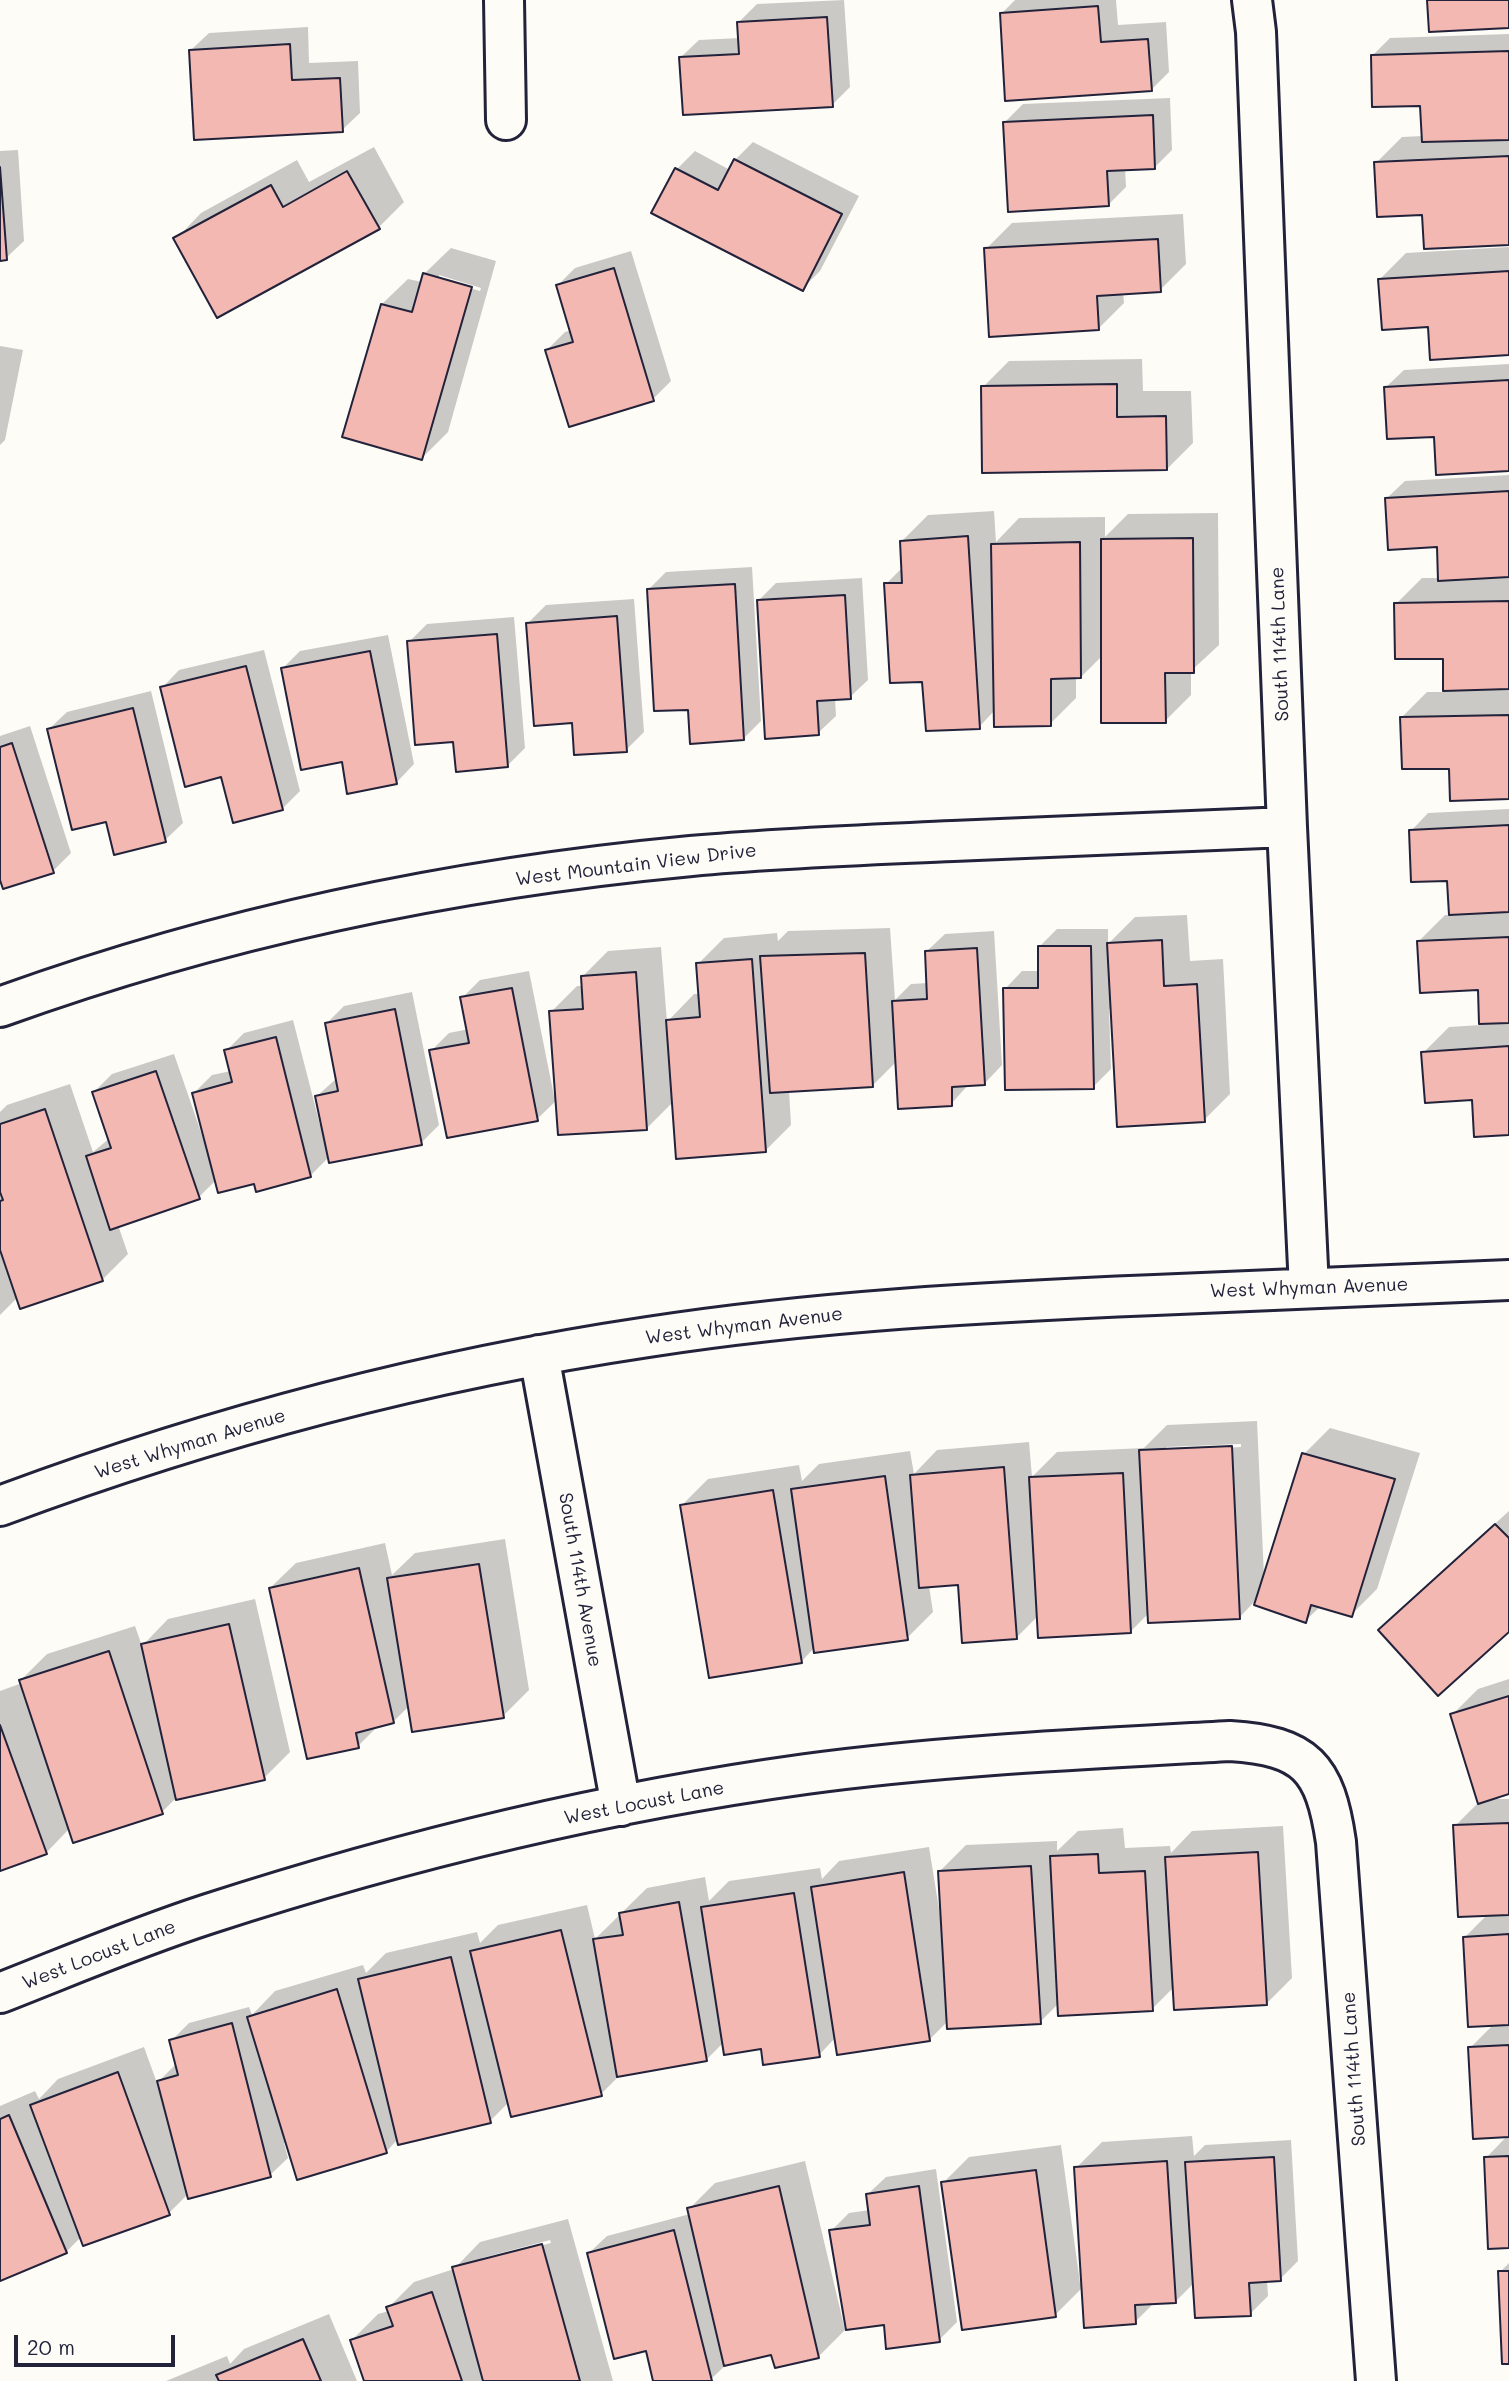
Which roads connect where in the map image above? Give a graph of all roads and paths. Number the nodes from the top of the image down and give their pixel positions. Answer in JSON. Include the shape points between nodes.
{"nodes":[{"id":1,"x":504,"y":0,"type":"edge"},
{"id":2,"x":1252,"y":0,"type":"edge"},
{"id":3,"x":506,"y":120,"type":"dead end"},
{"id":4,"x":1287,"y":827,"type":"junction"},
{"id":5,"x":0,"y":1007,"type":"edge"},
{"id":6,"x":1509,"y":1280,"type":"edge"},
{"id":7,"x":1308,"y":1288,"type":"junction"},
{"id":8,"x":539,"y":1355,"type":"junction"},
{"id":9,"x":0,"y":1506,"type":"edge"},
{"id":10,"x":1309,"y":1764,"type":"joint"},
{"id":11,"x":621,"y":1806,"type":"junction"},
{"id":12,"x":0,"y":1993,"type":"edge"},
{"id":13,"x":1376,"y":2381,"type":"edge"}],
"edges":[{"from":1,"to":3,"type":"street"},
{"from":2,"to":4,"type":"street","name":"South 114th Lane"},
{"from":4,"to":5,"type":"street","name":"West Mountain View Drive","via":[[795,848],[580,870],[429,893],[246,932]]},
{"from":4,"to":7,"type":"street","name":"South 114th Lane"},
{"from":6,"to":7,"type":"street","name":"West Whyman Avenue"},
{"from":7,"to":8,"type":"street","name":"West Whyman Avenue","via":[[879,1310],[649,1336]]},
{"from":8,"to":9,"type":"street","name":"West Whyman Avenue","via":[[243,1425]]},
{"from":8,"to":11,"type":"street","name":"South 114th Avenue"},
{"from":10,"to":11,"type":"street","name":"West Locust Lane","via":[[1286,1750],[1230,1741],[977,1755],[805,1774]]},
{"from":10,"to":13,"type":"street","name":"South 114th Lane","via":[[1324,1787],[1336,1842]]},
{"from":11,"to":12,"type":"street","name":"West Locust Lane","via":[[416,1852],[318,1880],[205,1915]]}]}
